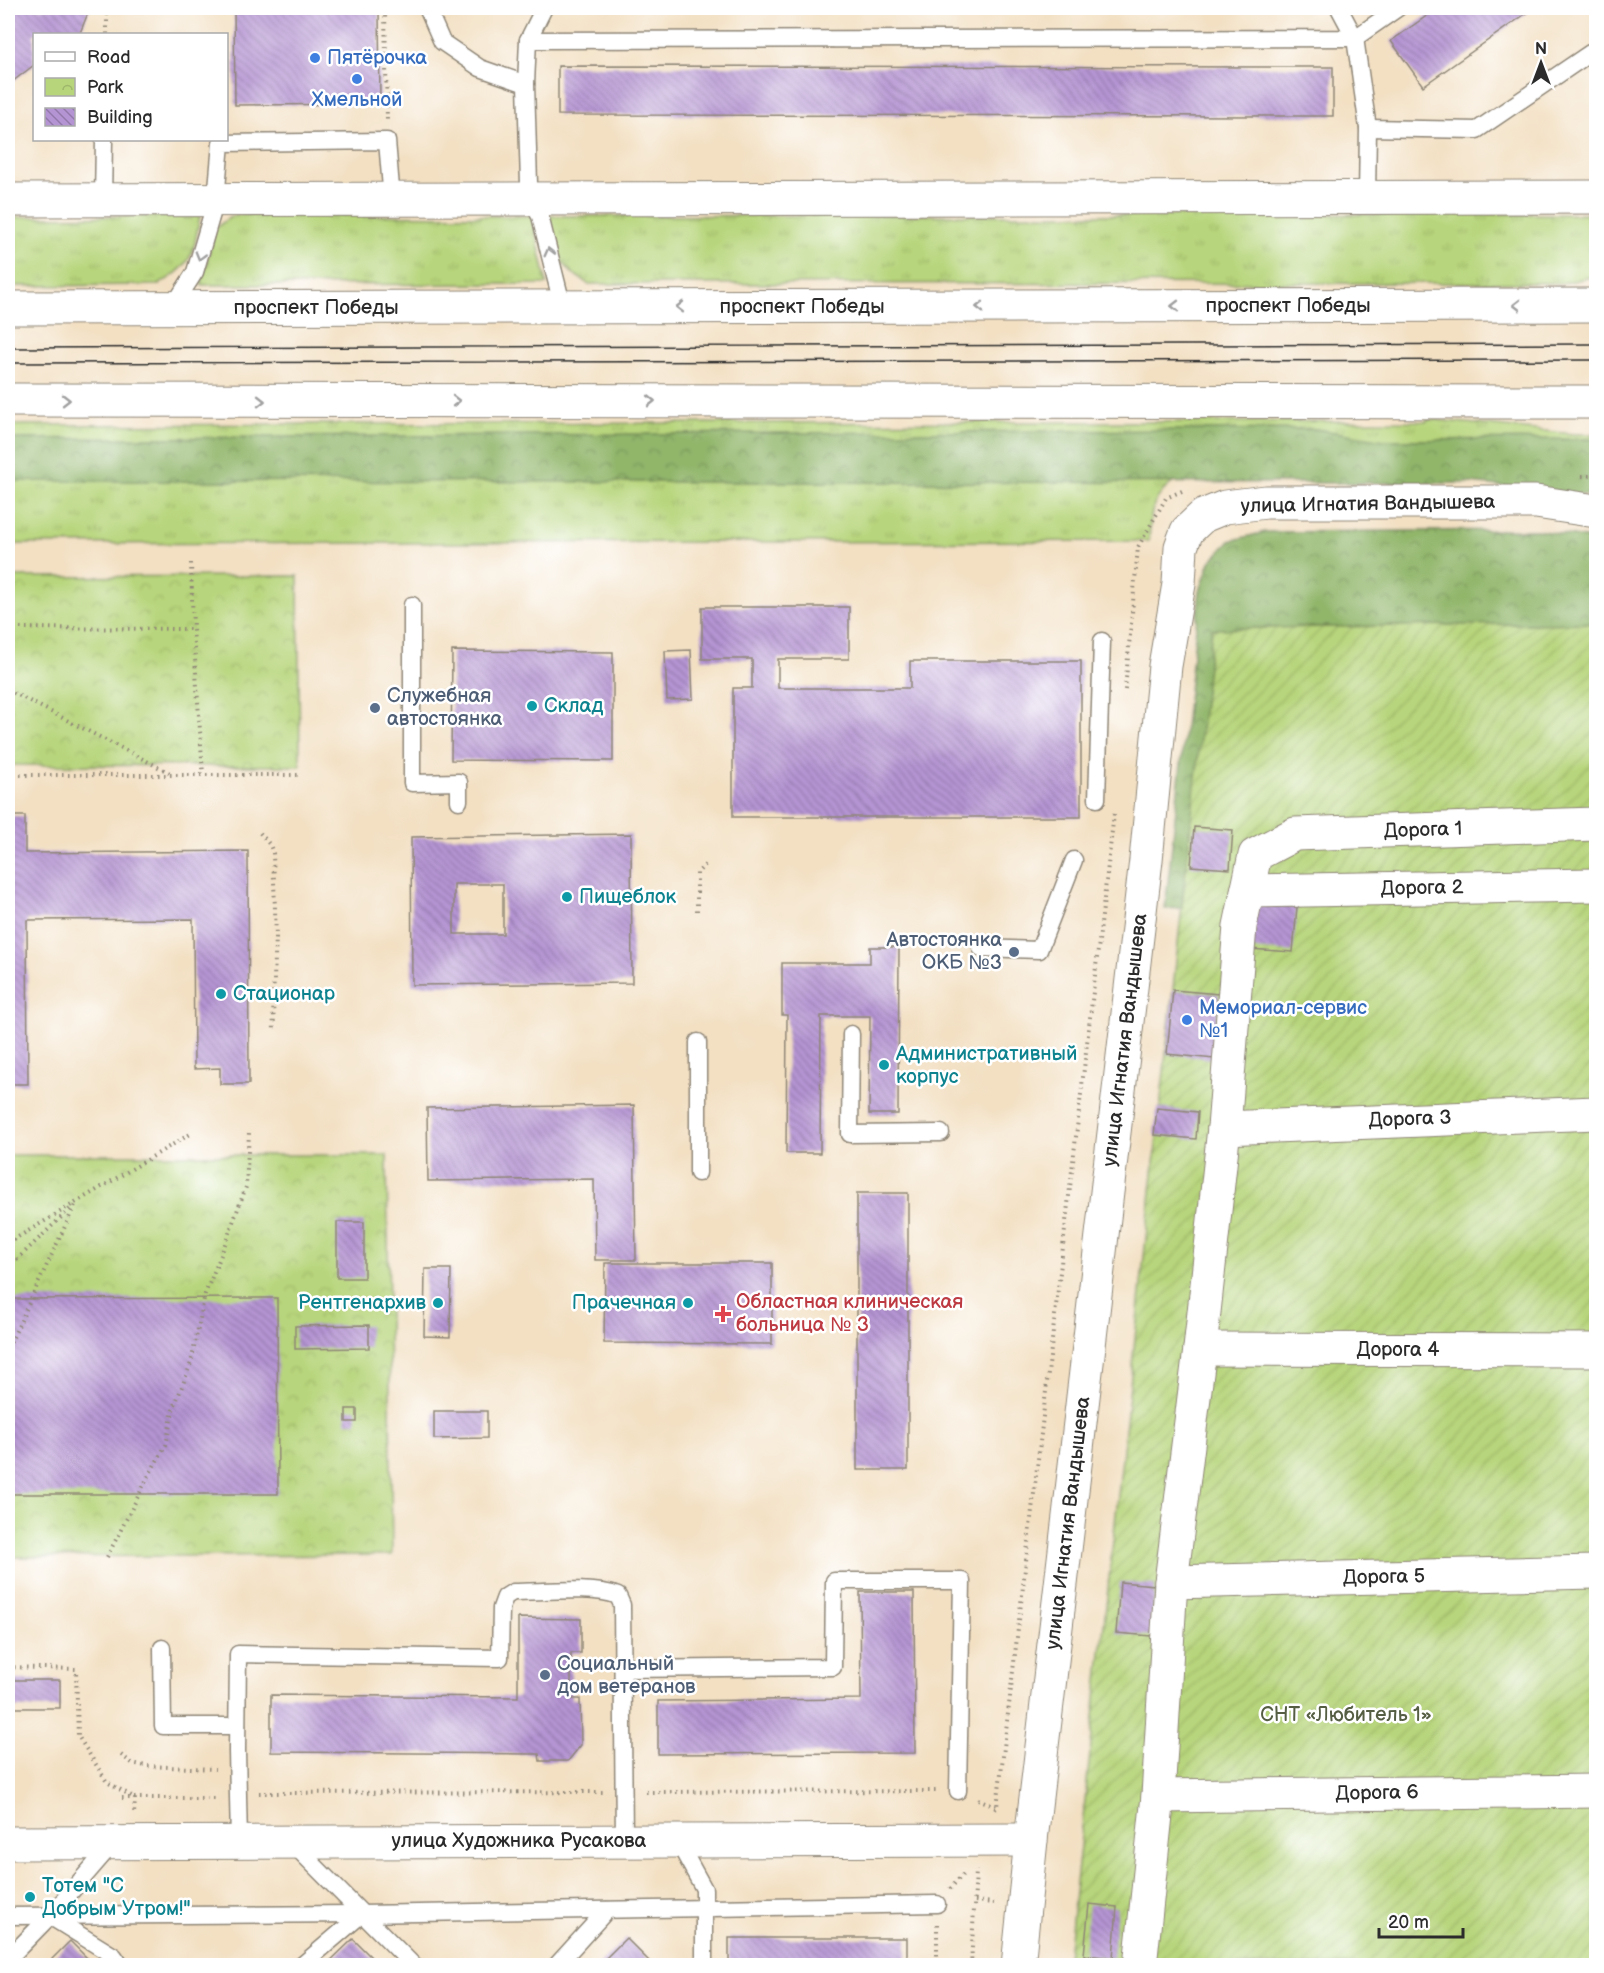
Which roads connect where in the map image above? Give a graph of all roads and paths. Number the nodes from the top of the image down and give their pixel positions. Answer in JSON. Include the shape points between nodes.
{"nodes":[{"id":1,"x":107,"y":8,"type":"edge"},
{"id":2,"x":397,"y":8,"type":"edge"},
{"id":3,"x":427,"y":8,"type":"edge"},
{"id":4,"x":544,"y":8,"type":"edge"},
{"id":5,"x":1339,"y":8,"type":"edge"},
{"id":6,"x":1398,"y":8,"type":"edge"},
{"id":7,"x":379,"y":10,"type":"dead end"},
{"id":8,"x":385,"y":10,"type":"junction"},
{"id":9,"x":107,"y":33,"type":"edge"},
{"id":10,"x":1355,"y":38,"type":"junction"},
{"id":11,"x":528,"y":40,"type":"junction"},
{"id":12,"x":1596,"y":49,"type":"edge"},
{"id":13,"x":526,"y":84,"type":"junction"},
{"id":14,"x":387,"y":114,"type":"dead end"},
{"id":15,"x":1368,"y":128,"type":"junction"},
{"id":16,"x":104,"y":141,"type":"edge"},
{"id":17,"x":1596,"y":197,"type":"edge"},
{"id":18,"x":1367,"y":198,"type":"junction"},
{"id":19,"x":530,"y":199,"type":"junction"},
{"id":20,"x":8,"y":200,"type":"edge"},
{"id":21,"x":103,"y":200,"type":"junction"},
{"id":22,"x":216,"y":200,"type":"junction"},
{"id":23,"x":392,"y":200,"type":"junction"},
{"id":24,"x":1596,"y":290,"type":"edge"},
{"id":25,"x":1557,"y":305,"type":"junction"},
{"id":26,"x":1596,"y":305,"type":"edge"},
{"id":27,"x":8,"y":308,"type":"edge"},
{"id":28,"x":172,"y":308,"type":"junction"},
{"id":29,"x":563,"y":308,"type":"junction"},
{"id":30,"x":8,"y":400,"type":"edge"},
{"id":31,"x":1596,"y":402,"type":"edge"},
{"id":32,"x":1596,"y":511,"type":"edge"},
{"id":33,"x":191,"y":563,"type":"dead end"},
{"id":34,"x":412,"y":605,"type":"dead end"},
{"id":35,"x":8,"y":628,"type":"edge"},
{"id":36,"x":193,"y":629,"type":"junction"},
{"id":37,"x":1102,"y":641,"type":"dead end"},
{"id":38,"x":8,"y":690,"type":"edge"},
{"id":39,"x":171,"y":774,"type":"junction"},
{"id":40,"x":203,"y":774,"type":"junction"},
{"id":41,"x":8,"y":775,"type":"edge"},
{"id":42,"x":302,"y":775,"type":"dead end"},
{"id":43,"x":1097,"y":799,"type":"dead end"},
{"id":44,"x":459,"y":801,"type":"dead end"},
{"id":45,"x":1596,"y":824,"type":"edge"},
{"id":46,"x":260,"y":832,"type":"dead end"},
{"id":47,"x":1074,"y":860,"type":"dead end"},
{"id":48,"x":708,"y":862,"type":"dead end"},
{"id":49,"x":1596,"y":885,"type":"edge"},
{"id":50,"x":1247,"y":891,"type":"junction"},
{"id":51,"x":697,"y":911,"type":"dead end"},
{"id":52,"x":981,"y":948,"type":"dead end"},
{"id":53,"x":274,"y":1032,"type":"dead end"},
{"id":54,"x":851,"y":1034,"type":"dead end"},
{"id":55,"x":698,"y":1042,"type":"dead end"},
{"id":56,"x":1596,"y":1113,"type":"edge"},
{"id":57,"x":1224,"y":1128,"type":"junction"},
{"id":58,"x":192,"y":1133,"type":"dead end"},
{"id":59,"x":249,"y":1133,"type":"dead end"},
{"id":60,"x":941,"y":1133,"type":"dead end"},
{"id":61,"x":698,"y":1173,"type":"dead end"},
{"id":62,"x":77,"y":1202,"type":"junction"},
{"id":63,"x":8,"y":1243,"type":"edge"},
{"id":64,"x":8,"y":1268,"type":"edge"},
{"id":65,"x":8,"y":1348,"type":"edge"},
{"id":66,"x":1200,"y":1350,"type":"junction"},
{"id":67,"x":1596,"y":1350,"type":"edge"},
{"id":68,"x":107,"y":1557,"type":"dead end"},
{"id":69,"x":1596,"y":1572,"type":"edge"},
{"id":70,"x":1171,"y":1582,"type":"junction"},
{"id":71,"x":162,"y":1648,"type":"dead end"},
{"id":72,"x":8,"y":1667,"type":"edge"},
{"id":73,"x":623,"y":1668,"type":"junction"},
{"id":74,"x":237,"y":1726,"type":"junction"},
{"id":75,"x":121,"y":1755,"type":"dead end"},
{"id":76,"x":237,"y":1768,"type":"junction"},
{"id":77,"x":958,"y":1791,"type":"junction"},
{"id":78,"x":1596,"y":1791,"type":"edge"},
{"id":79,"x":624,"y":1792,"type":"junction"},
{"id":80,"x":246,"y":1796,"type":"junction"},
{"id":81,"x":1158,"y":1796,"type":"junction"},
{"id":82,"x":122,"y":1798,"type":"dead end"},
{"id":83,"x":135,"y":1798,"type":"junction"},
{"id":84,"x":997,"y":1806,"type":"dead end"},
{"id":85,"x":677,"y":1840,"type":"junction"},
{"id":86,"x":1031,"y":1840,"type":"junction"},
{"id":87,"x":239,"y":1841,"type":"junction"},
{"id":88,"x":290,"y":1841,"type":"junction"},
{"id":89,"x":624,"y":1841,"type":"junction"},
{"id":90,"x":124,"y":1842,"type":"junction"},
{"id":91,"x":8,"y":1843,"type":"edge"},
{"id":92,"x":970,"y":1866,"type":"dead end"},
{"id":93,"x":937,"y":1904,"type":"junction"},
{"id":94,"x":704,"y":1908,"type":"junction"},
{"id":95,"x":607,"y":1910,"type":"junction"},
{"id":96,"x":362,"y":1914,"type":"junction"},
{"id":97,"x":8,"y":1916,"type":"edge"},
{"id":98,"x":51,"y":1917,"type":"junction"},
{"id":99,"x":8,"y":1959,"type":"edge"},
{"id":100,"x":121,"y":1965,"type":"edge"},
{"id":101,"x":301,"y":1965,"type":"edge"},
{"id":102,"x":414,"y":1965,"type":"edge"},
{"id":103,"x":556,"y":1965,"type":"edge"},
{"id":104,"x":704,"y":1965,"type":"edge"},
{"id":105,"x":937,"y":1965,"type":"edge"},
{"id":106,"x":1018,"y":1965,"type":"edge"},
{"id":107,"x":1140,"y":1965,"type":"edge"}],
"edges":[{"from":1,"to":9,"type":"path"},
{"from":2,"to":8,"type":"path"},
{"from":3,"to":13,"type":"lane","via":[[442,42],[480,68]]},
{"from":4,"to":11,"type":"lane"},
{"from":5,"to":10,"type":"lane"},
{"from":6,"to":10,"type":"lane"},
{"from":7,"to":8,"type":"path"},
{"from":8,"to":14,"type":"path"},
{"from":10,"to":11,"type":"lane"},
{"from":10,"to":15,"type":"lane"},
{"from":11,"to":13,"type":"lane"},
{"from":12,"to":15,"type":"lane","via":[[1477,130]]},
{"from":13,"to":19,"type":"lane"},
{"from":15,"to":18,"type":"lane"},
{"from":16,"to":21,"type":"lane"},
{"from":17,"to":18,"type":"street"},
{"from":18,"to":19,"type":"street"},
{"from":19,"to":23,"type":"street"},
{"from":29,"to":19,"type":"lane","one_way":true,"via":[[540,216]]},
{"from":20,"to":21,"type":"street"},
{"from":21,"to":22,"type":"street"},
{"from":22,"to":23,"type":"street"},
{"from":22,"to":23,"type":"lane","via":[[221,142],[387,141]]},
{"from":22,"to":28,"type":"lane","one_way":true,"via":[[195,272]]},
{"from":24,"to":25,"type":"lane"},
{"from":25,"to":26,"type":"street","name":"проспект Победы"},
{"from":25,"to":29,"type":"street","name":"проспект Победы","one_way":true},
{"from":27,"to":28,"type":"street","name":"проспект Победы"},
{"from":28,"to":29,"type":"street","name":"проспект Победы"},
{"from":30,"to":31,"type":"street","one_way":true},
{"from":32,"to":86,"type":"street","name":"улица Игнатия Вандышева","via":[[1536,502],[1266,502],[1225,507],[1203,516],[1187,531],[1181,547],[1165,666],[1146,860]]},
{"from":33,"to":36,"type":"path"},
{"from":34,"to":44,"type":"lane","via":[[412,783],[459,782]]},
{"from":35,"to":36,"type":"path"},
{"from":36,"to":40,"type":"path"},
{"from":37,"to":43,"type":"lane"},
{"from":38,"to":39,"type":"path"},
{"from":39,"to":40,"type":"path"},
{"from":39,"to":41,"type":"path"},
{"from":40,"to":42,"type":"path"},
{"from":45,"to":50,"type":"street","name":"Дорога 1","via":[[1295,834],[1255,855]]},
{"from":46,"to":53,"type":"path","via":[[273,853]]},
{"from":47,"to":52,"type":"lane","via":[[1038,950]]},
{"from":48,"to":51,"type":"path","via":[[697,873]]},
{"from":49,"to":50,"type":"street","name":"Дорога 2"},
{"from":50,"to":57,"type":"street","via":[[1240,926]]},
{"from":54,"to":60,"type":"lane","via":[[850,1134]]},
{"from":55,"to":61,"type":"lane"},
{"from":56,"to":57,"type":"street","name":"Дорога 3"},
{"from":57,"to":66,"type":"street"},
{"from":58,"to":62,"type":"path"},
{"from":59,"to":68,"type":"path","via":[[246,1187],[205,1294],[191,1363],[173,1410],[166,1445]]},
{"from":62,"to":63,"type":"path"},
{"from":62,"to":64,"type":"path"},
{"from":62,"to":65,"type":"path"},
{"from":66,"to":67,"type":"street","name":"Дорога 4"},
{"from":66,"to":70,"type":"street"},
{"from":69,"to":70,"type":"street","name":"Дорога 5"},
{"from":70,"to":81,"type":"street"},
{"from":71,"to":74,"type":"lane","via":[[162,1726]]},
{"from":72,"to":83,"type":"path","via":[[76,1668],[78,1736],[106,1782]]},
{"from":73,"to":74,"type":"lane","via":[[622,1605],[618,1596],[606,1591],[513,1592],[505,1597],[501,1608],[500,1658],[238,1654]]},
{"from":73,"to":77,"type":"lane","via":[[834,1667],[834,1581],[962,1581]]},
{"from":73,"to":79,"type":"lane"},
{"from":74,"to":76,"type":"lane"},
{"from":75,"to":76,"type":"path","via":[[146,1766]]},
{"from":76,"to":80,"type":"lane"},
{"from":77,"to":79,"type":"path"},
{"from":77,"to":84,"type":"path"},
{"from":78,"to":81,"type":"street","name":"Дорога 6"},
{"from":79,"to":80,"type":"path"},
{"from":79,"to":89,"type":"lane"},
{"from":80,"to":83,"type":"path"},
{"from":80,"to":87,"type":"lane"},
{"from":81,"to":107,"type":"street"},
{"from":82,"to":83,"type":"path"},
{"from":83,"to":90,"type":"path"},
{"from":85,"to":86,"type":"street","name":"улица Художника Русакова"},
{"from":85,"to":89,"type":"street","name":"улица Художника Русакова"},
{"from":85,"to":94,"type":"lane","via":[[704,1889]]},
{"from":86,"to":106,"type":"street","name":"улица Игнатия Вандышева"},
{"from":87,"to":88,"type":"street","name":"улица Художника Русакова"},
{"from":87,"to":90,"type":"street","name":"улица Художника Русакова"},
{"from":88,"to":89,"type":"street","name":"улица Художника Русакова"},
{"from":88,"to":96,"type":"lane"},
{"from":90,"to":91,"type":"street","name":"улица Художника Русакова"},
{"from":90,"to":98,"type":"lane"},
{"from":92,"to":93,"type":"path"},
{"from":93,"to":94,"type":"lane"},
{"from":93,"to":105,"type":"path"},
{"from":94,"to":95,"type":"lane"},
{"from":94,"to":104,"type":"lane"},
{"from":95,"to":96,"type":"lane"},
{"from":95,"to":103,"type":"lane"},
{"from":96,"to":98,"type":"lane"},
{"from":96,"to":101,"type":"lane"},
{"from":96,"to":102,"type":"lane"},
{"from":97,"to":98,"type":"lane"},
{"from":98,"to":99,"type":"lane"},
{"from":98,"to":100,"type":"lane","via":[[114,1956]]}]}
